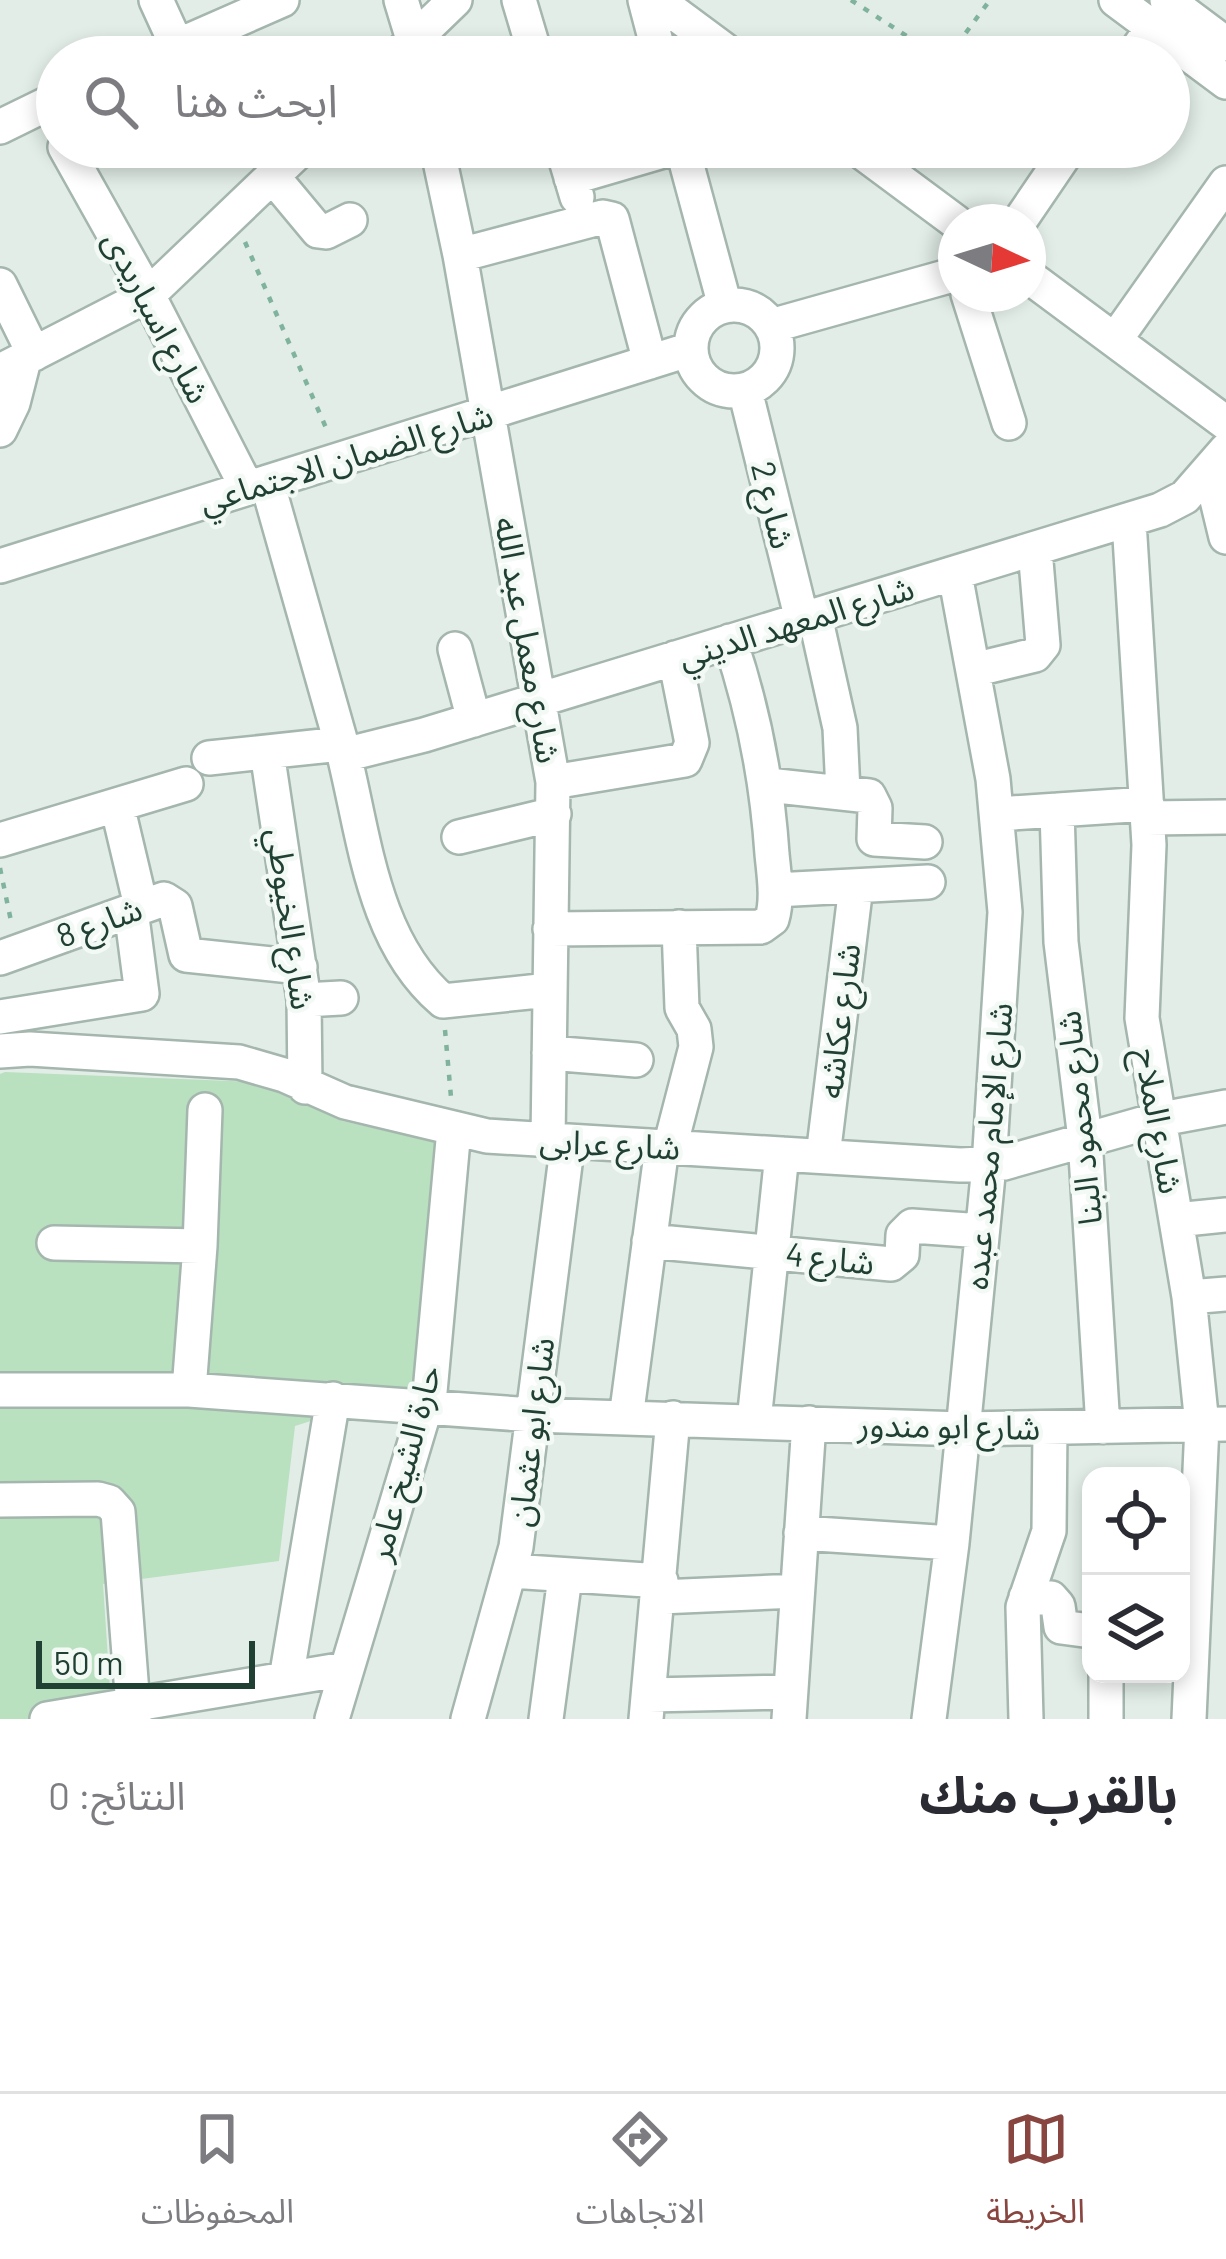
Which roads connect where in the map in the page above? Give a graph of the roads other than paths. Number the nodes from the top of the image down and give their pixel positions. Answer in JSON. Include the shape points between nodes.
{"nodes":[{"id":1,"x":156,"y":0,"type":"edge"},
{"id":2,"x":282,"y":0,"type":"edge"},
{"id":3,"x":401,"y":0,"type":"edge"},
{"id":4,"x":455,"y":0,"type":"edge"},
{"id":5,"x":519,"y":0,"type":"edge"},
{"id":6,"x":646,"y":0,"type":"edge"},
{"id":7,"x":657,"y":0,"type":"edge"},
{"id":8,"x":1115,"y":0,"type":"edge"},
{"id":9,"x":1169,"y":9,"type":"edge"},
{"id":10,"x":162,"y":36,"type":"edge"},
{"id":11,"x":199,"y":36,"type":"edge"},
{"id":12,"x":407,"y":36,"type":"edge"},
{"id":13,"x":423,"y":36,"type":"edge"},
{"id":14,"x":530,"y":36,"type":"edge"},
{"id":15,"x":655,"y":36,"type":"edge"},
{"id":16,"x":706,"y":36,"type":"edge"},
{"id":17,"x":1148,"y":36,"type":"edge"},
{"id":18,"x":1226,"y":44,"type":"edge"},
{"id":19,"x":1226,"y":82,"type":"edge"},
{"id":20,"x":36,"y":117,"type":"edge"},
{"id":21,"x":0,"y":128,"type":"edge"},
{"id":22,"x":77,"y":168,"type":"edge"},
{"id":23,"x":282,"y":168,"type":"edge"},
{"id":24,"x":441,"y":168,"type":"edge"},
{"id":25,"x":568,"y":168,"type":"edge"},
{"id":26,"x":685,"y":168,"type":"edge"},
{"id":27,"x":883,"y":168,"type":"edge"},
{"id":28,"x":1056,"y":168,"type":"edge"},
{"id":29,"x":273,"y":177,"type":"junction"},
{"id":30,"x":1226,"y":183,"type":"edge"},
{"id":31,"x":1031,"y":204,"type":"edge"},
{"id":32,"x":938,"y":209,"type":"edge"},
{"id":33,"x":350,"y":220,"type":"dead end"},
{"id":34,"x":584,"y":222,"type":"junction"},
{"id":35,"x":460,"y":255,"type":"junction"},
{"id":36,"x":938,"y":279,"type":"edge"},
{"id":37,"x":0,"y":285,"type":"edge"},
{"id":38,"x":1046,"y":289,"type":"edge"},
{"id":39,"x":148,"y":295,"type":"junction"},
{"id":40,"x":725,"y":306,"type":"junction"},
{"id":41,"x":974,"y":312,"type":"edge"},
{"id":42,"x":771,"y":326,"type":"junction"},
{"id":43,"x":1115,"y":340,"type":"junction"},
{"id":44,"x":691,"y":349,"type":"junction"},
{"id":45,"x":20,"y":362,"type":"edge"},
{"id":46,"x":650,"y":362,"type":"junction"},
{"id":47,"x":745,"y":390,"type":"junction"},
{"id":48,"x":488,"y":414,"type":"junction"},
{"id":49,"x":1009,"y":423,"type":"dead end"},
{"id":50,"x":1226,"y":423,"type":"edge"},
{"id":51,"x":0,"y":430,"type":"edge"},
{"id":52,"x":1218,"y":461,"type":"edge"},
{"id":53,"x":257,"y":485,"type":"junction"},
{"id":54,"x":1129,"y":521,"type":"junction"},
{"id":55,"x":1226,"y":536,"type":"edge"},
{"id":56,"x":1035,"y":549,"type":"junction"},
{"id":57,"x":0,"y":566,"type":"edge"},
{"id":58,"x":955,"y":574,"type":"junction"},
{"id":59,"x":808,"y":618,"type":"junction"},
{"id":60,"x":730,"y":641,"type":"junction"},
{"id":61,"x":455,"y":649,"type":"dead end"},
{"id":62,"x":675,"y":658,"type":"junction"},
{"id":63,"x":973,"y":670,"type":"junction"},
{"id":64,"x":537,"y":700,"type":"junction"},
{"id":65,"x":474,"y":719,"type":"junction"},
{"id":66,"x":342,"y":750,"type":"junction"},
{"id":67,"x":267,"y":752,"type":"junction"},
{"id":68,"x":209,"y":758,"type":"dead end"},
{"id":69,"x":186,"y":784,"type":"dead end"},
{"id":70,"x":768,"y":785,"type":"junction"},
{"id":71,"x":843,"y":792,"type":"junction"},
{"id":72,"x":553,"y":798,"type":"junction"},
{"id":73,"x":117,"y":805,"type":"junction"},
{"id":74,"x":1057,"y":810,"type":"junction"},
{"id":75,"x":1147,"y":811,"type":"junction"},
{"id":76,"x":998,"y":814,"type":"junction"},
{"id":77,"x":1226,"y":818,"type":"edge"},
{"id":78,"x":459,"y":837,"type":"dead end"},
{"id":79,"x":0,"y":841,"type":"edge"},
{"id":80,"x":925,"y":842,"type":"dead end"},
{"id":81,"x":928,"y":882,"type":"dead end"},
{"id":82,"x":856,"y":886,"type":"junction"},
{"id":83,"x":775,"y":890,"type":"junction"},
{"id":84,"x":136,"y":909,"type":"junction"},
{"id":85,"x":679,"y":927,"type":"junction"},
{"id":86,"x":550,"y":929,"type":"junction"},
{"id":87,"x":9,"y":955,"type":"edge"},
{"id":88,"x":302,"y":983,"type":"junction"},
{"id":89,"x":549,"y":990,"type":"junction"},
{"id":90,"x":341,"y":998,"type":"dead end"},
{"id":91,"x":0,"y":1017,"type":"edge"},
{"id":92,"x":0,"y":1051,"type":"edge"},
{"id":93,"x":549,"y":1053,"type":"junction"},
{"id":94,"x":637,"y":1060,"type":"dead end"},
{"id":95,"x":305,"y":1087,"type":"junction"},
{"id":96,"x":1226,"y":1107,"type":"edge"},
{"id":97,"x":205,"y":1110,"type":"dead end"},
{"id":98,"x":1156,"y":1120,"type":"junction"},
{"id":99,"x":454,"y":1129,"type":"junction"},
{"id":100,"x":1085,"y":1139,"type":"junction"},
{"id":101,"x":558,"y":1140,"type":"junction"},
{"id":102,"x":666,"y":1147,"type":"junction"},
{"id":103,"x":782,"y":1154,"type":"junction"},
{"id":104,"x":823,"y":1156,"type":"junction"},
{"id":105,"x":989,"y":1165,"type":"junction"},
{"id":106,"x":1226,"y":1215,"type":"edge"},
{"id":107,"x":1176,"y":1220,"type":"junction"},
{"id":108,"x":982,"y":1231,"type":"junction"},
{"id":109,"x":650,"y":1241,"type":"junction"},
{"id":110,"x":54,"y":1243,"type":"dead end"},
{"id":111,"x":200,"y":1246,"type":"junction"},
{"id":112,"x":772,"y":1252,"type":"junction"},
{"id":113,"x":1226,"y":1294,"type":"edge"},
{"id":114,"x":1189,"y":1297,"type":"junction"},
{"id":115,"x":1212,"y":1368,"type":"edge"},
{"id":116,"x":0,"y":1390,"type":"edge"},
{"id":117,"x":189,"y":1390,"type":"junction"},
{"id":118,"x":333,"y":1399,"type":"junction"},
{"id":119,"x":426,"y":1406,"type":"junction"},
{"id":120,"x":533,"y":1415,"type":"junction"},
{"id":121,"x":626,"y":1418,"type":"junction"},
{"id":122,"x":673,"y":1418,"type":"junction"},
{"id":123,"x":754,"y":1421,"type":"junction"},
{"id":124,"x":809,"y":1423,"type":"junction"},
{"id":125,"x":1214,"y":1424,"type":"edge"},
{"id":126,"x":1103,"y":1427,"type":"junction"},
{"id":127,"x":1050,"y":1428,"type":"junction"},
{"id":128,"x":963,"y":1429,"type":"junction"},
{"id":129,"x":0,"y":1499,"type":"edge"},
{"id":130,"x":801,"y":1533,"type":"junction"},
{"id":131,"x":952,"y":1543,"type":"junction"},
{"id":132,"x":511,"y":1571,"type":"junction"},
{"id":133,"x":565,"y":1577,"type":"junction"},
{"id":134,"x":660,"y":1589,"type":"junction"},
{"id":135,"x":797,"y":1591,"type":"junction"},
{"id":136,"x":1026,"y":1597,"type":"junction"},
{"id":137,"x":1082,"y":1630,"type":"edge"},
{"id":138,"x":345,"y":1669,"type":"junction"},
{"id":139,"x":286,"y":1679,"type":"junction"},
{"id":140,"x":1106,"y":1683,"type":"edge"},
{"id":141,"x":789,"y":1706,"type":"edge"},
{"id":142,"x":648,"y":1707,"type":"edge"},
{"id":143,"x":133,"y":1713,"type":"edge"},
{"id":144,"x":47,"y":1719,"type":"edge"},
{"id":145,"x":332,"y":1719,"type":"edge"},
{"id":146,"x":469,"y":1719,"type":"edge"},
{"id":147,"x":546,"y":1719,"type":"edge"},
{"id":148,"x":928,"y":1719,"type":"edge"},
{"id":149,"x":1026,"y":1719,"type":"edge"},
{"id":150,"x":1106,"y":1719,"type":"edge"},
{"id":151,"x":1190,"y":1719,"type":"edge"}],
"edges":[{"from":1,"to":10,"type":"street"},
{"from":2,"to":11,"type":"street"},
{"from":3,"to":12,"type":"street"},
{"from":4,"to":13,"type":"street"},
{"from":5,"to":14,"type":"street"},
{"from":6,"to":15,"type":"street"},
{"from":7,"to":16,"type":"street"},
{"from":8,"to":9,"type":"street"},
{"from":9,"to":17,"type":"street"},
{"from":9,"to":18,"type":"street"},
{"from":9,"to":19,"type":"street"},
{"from":20,"to":21,"type":"street"},
{"from":22,"to":39,"type":"street","name":"شارع اسباريدى"},
{"from":23,"to":29,"type":"street"},
{"from":24,"to":35,"type":"street","name":"شارع معمل عبد الله"},
{"from":25,"to":34,"type":"street"},
{"from":26,"to":40,"type":"street"},
{"from":27,"to":32,"type":"street"},
{"from":28,"to":31,"type":"street"},
{"from":29,"to":33,"type":"street","via":[[318,231]]},
{"from":29,"to":39,"type":"street"},
{"from":30,"to":43,"type":"street"},
{"from":34,"to":35,"type":"street"},
{"from":34,"to":46,"type":"street","via":[[603,217],[616,227]]},
{"from":35,"to":48,"type":"street","name":"شارع معمل عبد الله"},
{"from":36,"to":42,"type":"street"},
{"from":37,"to":45,"type":"street"},
{"from":38,"to":43,"type":"street"},
{"from":39,"to":45,"type":"street"},
{"from":39,"to":53,"type":"street","name":"شارع اسباريدى"},
{"from":40,"to":42,"type":"street","via":[[751,309]]},
{"from":40,"to":44,"type":"street","via":[[704,317]]},
{"from":41,"to":49,"type":"street"},
{"from":42,"to":47,"type":"street","via":[[774,364]]},
{"from":43,"to":50,"type":"street"},
{"from":44,"to":46,"type":"street","name":"شارع الضمان الاجتماعي"},
{"from":44,"to":47,"type":"street","via":[[713,386]]},
{"from":45,"to":51,"type":"street"},
{"from":46,"to":48,"type":"street","name":"شارع الضمان الاجتماعي"},
{"from":47,"to":59,"type":"street","name":"شارع 2"},
{"from":48,"to":53,"type":"street","name":"شارع الضمان الاجتماعي"},
{"from":48,"to":64,"type":"street","name":"شارع معمل عبد الله"},
{"from":52,"to":54,"type":"street","name":"شارع المعهد الديني","via":[[1185,496]]},
{"from":52,"to":55,"type":"street"},
{"from":53,"to":57,"type":"street","name":"شارع الضمان الاجتماعي"},
{"from":53,"to":66,"type":"street","name":"شارع اسباريدى"},
{"from":54,"to":56,"type":"street","name":"شارع المعهد الديني"},
{"from":54,"to":75,"type":"street","name":"شارع الملاح"},
{"from":56,"to":58,"type":"street","name":"شارع المعهد الديني"},
{"from":56,"to":63,"type":"street","via":[[1043,645],[1035,655]]},
{"from":58,"to":59,"type":"street","name":"شارع المعهد الديني"},
{"from":58,"to":63,"type":"street","name":"شارع الإمام محمد عبده"},
{"from":59,"to":60,"type":"street","name":"شارع المعهد الديني"},
{"from":59,"to":71,"type":"street","name":"شارع 2","via":[[840,728]]},
{"from":60,"to":62,"type":"street","name":"شارع المعهد الديني"},
{"from":60,"to":70,"type":"street"},
{"from":61,"to":65,"type":"street"},
{"from":62,"to":64,"type":"street","name":"شارع المعهد الديني"},
{"from":62,"to":72,"type":"street","via":[[689,756]]},
{"from":63,"to":76,"type":"street","name":"شارع الإمام محمد عبده"},
{"from":64,"to":65,"type":"street","name":"شارع المعهد الديني"},
{"from":64,"to":72,"type":"street","name":"شارع معمل عبد الله"},
{"from":65,"to":66,"type":"street","name":"شارع المعهد الديني"},
{"from":66,"to":67,"type":"street","name":"شارع المعهد الديني"},
{"from":66,"to":89,"type":"street","name":"شارع اسباريدى","via":[[381,905],[400,949],[442,1001]]},
{"from":67,"to":68,"type":"street","name":"شارع المعهد الديني"},
{"from":67,"to":88,"type":"street","name":"شارع الخيوطي"},
{"from":69,"to":73,"type":"street"},
{"from":70,"to":71,"type":"street"},
{"from":70,"to":83,"type":"street"},
{"from":71,"to":80,"type":"street","via":[[874,801],[874,839]]},
{"from":72,"to":78,"type":"street"},
{"from":72,"to":86,"type":"street","name":"شارع معمل عبد الله"},
{"from":73,"to":79,"type":"street"},
{"from":73,"to":84,"type":"street"},
{"from":74,"to":75,"type":"street"},
{"from":74,"to":76,"type":"street"},
{"from":74,"to":100,"type":"street","name":"شارع محمود البنا","via":[[1061,942]]},
{"from":75,"to":77,"type":"street"},
{"from":75,"to":98,"type":"street","name":"شارع الملاح","via":[[1142,1018]]},
{"from":76,"to":105,"type":"street","name":"شارع الإمام محمد عبده","via":[[1005,912]]},
{"from":81,"to":82,"type":"street"},
{"from":82,"to":83,"type":"street"},
{"from":82,"to":104,"type":"street","name":"شارع عكاشه"},
{"from":83,"to":85,"type":"street","via":[[772,920],[761,927]]},
{"from":84,"to":87,"type":"street","name":"شارع 8"},
{"from":84,"to":88,"type":"street","name":"شارع 8","via":[[171,900],[192,958]]},
{"from":84,"to":91,"type":"street","via":[[142,994]]},
{"from":85,"to":86,"type":"street"},
{"from":85,"to":102,"type":"street","via":[[681,1001],[696,1046]]},
{"from":86,"to":89,"type":"street","name":"شارع معمل عبد الله"},
{"from":88,"to":90,"type":"street"},
{"from":88,"to":95,"type":"street","name":"شارع الخيوطي"},
{"from":89,"to":93,"type":"street","name":"شارع معمل عبد الله"},
{"from":92,"to":95,"type":"street","name":"شارع عرابى","via":[[239,1062]]},
{"from":93,"to":94,"type":"street"},
{"from":93,"to":101,"type":"street","name":"شارع معمل عبد الله"},
{"from":95,"to":99,"type":"street","name":"شارع عرابى"},
{"from":96,"to":98,"type":"street","name":"شارع عرابى"},
{"from":97,"to":111,"type":"street"},
{"from":98,"to":100,"type":"street","name":"شارع عرابى"},
{"from":98,"to":107,"type":"street","name":"شارع الملاح"},
{"from":99,"to":101,"type":"street","name":"شارع عرابى"},
{"from":99,"to":119,"type":"street","name":"حارة الشيخ عامر"},
{"from":100,"to":105,"type":"street","name":"شارع عرابى"},
{"from":100,"to":126,"type":"street","name":"شارع محمود البنا"},
{"from":101,"to":102,"type":"street","name":"شارع عرابى"},
{"from":101,"to":120,"type":"street","name":"شارع ابو عثمان"},
{"from":102,"to":103,"type":"street","name":"شارع عرابى"},
{"from":102,"to":109,"type":"street"},
{"from":103,"to":104,"type":"street","name":"شارع عرابى"},
{"from":103,"to":112,"type":"street"},
{"from":104,"to":105,"type":"street","name":"شارع عرابى"},
{"from":105,"to":108,"type":"street","name":"شارع الإمام محمد عبده"},
{"from":106,"to":107,"type":"street"},
{"from":107,"to":114,"type":"street","name":"شارع الملاح"},
{"from":108,"to":112,"type":"street","name":"شارع 4","via":[[912,1226],[891,1264]]},
{"from":108,"to":128,"type":"street","name":"شارع الإمام محمد عبده"},
{"from":109,"to":112,"type":"street","name":"شارع 4"},
{"from":109,"to":121,"type":"street"},
{"from":110,"to":111,"type":"street"},
{"from":111,"to":117,"type":"street"},
{"from":112,"to":123,"type":"street"},
{"from":113,"to":114,"type":"street"},
{"from":114,"to":115,"type":"street","name":"شارع الملاح"},
{"from":115,"to":125,"type":"street","name":"شارع الملاح"},
{"from":116,"to":117,"type":"street","name":"شارع ابو مندور"},
{"from":117,"to":118,"type":"street","name":"شارع ابو مندور"},
{"from":118,"to":119,"type":"street","name":"شارع ابو مندور"},
{"from":118,"to":139,"type":"street"},
{"from":119,"to":120,"type":"street","name":"شارع ابو مندور"},
{"from":119,"to":138,"type":"street","name":"حارة الشيخ عامر"},
{"from":120,"to":121,"type":"street","name":"شارع ابو مندور"},
{"from":120,"to":132,"type":"street","name":"شارع ابو عثمان"},
{"from":121,"to":122,"type":"street","name":"شارع ابو مندور"},
{"from":122,"to":123,"type":"street","name":"شارع ابو مندور"},
{"from":122,"to":134,"type":"street"},
{"from":123,"to":124,"type":"street","name":"شارع ابو مندور"},
{"from":124,"to":128,"type":"street","name":"شارع ابو مندور"},
{"from":124,"to":130,"type":"street"},
{"from":125,"to":126,"type":"street","name":"شارع ابو مندور"},
{"from":125,"to":151,"type":"street","name":"شارع الملاح"},
{"from":126,"to":127,"type":"street","name":"شارع ابو مندور"},
{"from":127,"to":128,"type":"street","name":"شارع ابو مندور"},
{"from":127,"to":136,"type":"street","via":[[1049,1531]]},
{"from":128,"to":131,"type":"street","name":"شارع الإمام محمد عبده"},
{"from":129,"to":143,"type":"street","via":[[98,1498],[118,1512]]},
{"from":130,"to":131,"type":"street"},
{"from":130,"to":135,"type":"street"},
{"from":131,"to":148,"type":"street","name":"شارع الإمام محمد عبده"},
{"from":132,"to":133,"type":"street"},
{"from":132,"to":146,"type":"street","name":"شارع ابو عثمان"},
{"from":133,"to":134,"type":"street"},
{"from":133,"to":147,"type":"street"},
{"from":134,"to":135,"type":"street"},
{"from":134,"to":142,"type":"street"},
{"from":135,"to":141,"type":"street"},
{"from":136,"to":137,"type":"street","via":[[1051,1598],[1061,1627]]},
{"from":136,"to":149,"type":"street"},
{"from":138,"to":139,"type":"street"},
{"from":138,"to":145,"type":"street","name":"حارة الشيخ عامر"},
{"from":139,"to":143,"type":"street"},
{"from":140,"to":150,"type":"street"},
{"from":141,"to":142,"type":"street"},
{"from":143,"to":144,"type":"street"}]}
